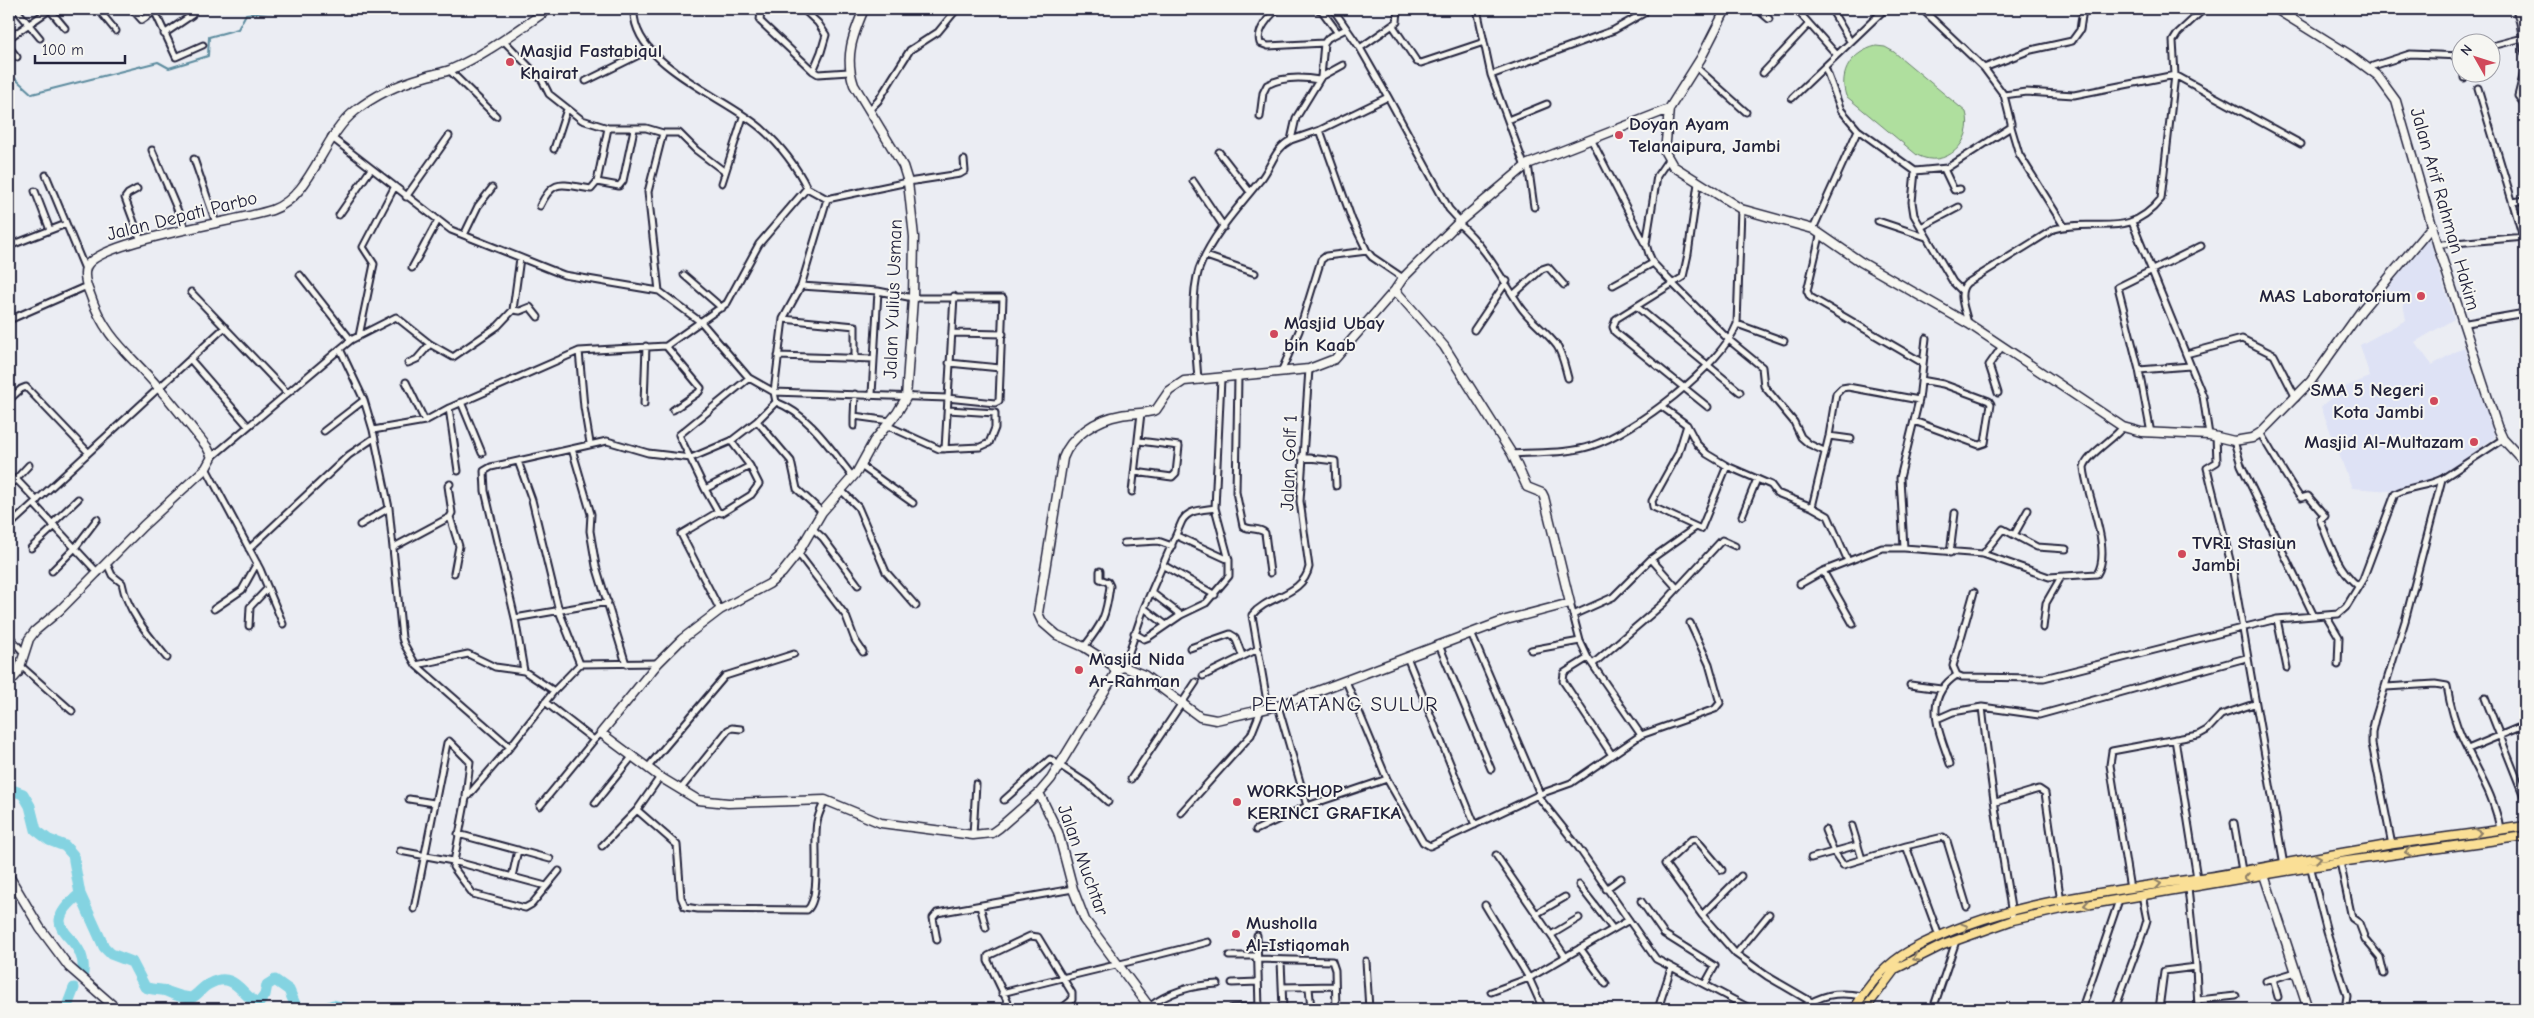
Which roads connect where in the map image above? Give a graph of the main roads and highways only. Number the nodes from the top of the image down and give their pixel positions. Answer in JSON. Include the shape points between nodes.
{"nodes":[{"id":1,"x":2525,"y":826,"type":"edge"},
{"id":2,"x":2511,"y":828,"type":"junction"},
{"id":3,"x":2525,"y":836,"type":"edge"},
{"id":4,"x":2511,"y":838,"type":"junction"},
{"id":5,"x":2197,"y":882,"type":"junction"},
{"id":6,"x":1892,"y":966,"type":"junction"},
{"id":7,"x":1854,"y":1009,"type":"edge"},
{"id":8,"x":1864,"y":1009,"type":"edge"}],
"edges":[{"from":1,"to":2,"type":"main road"},
{"from":2,"to":4,"type":"main road"},
{"from":5,"to":2,"type":"main road","one_way":true,"via":[[2392,844]]},
{"from":3,"to":4,"type":"main road"},
{"from":4,"to":5,"type":"main road","one_way":true,"via":[[2264,876]]},
{"from":5,"to":6,"type":"main road","one_way":true,"via":[[2188,888],[2013,920]]},
{"from":6,"to":5,"type":"main road","one_way":true,"via":[[1939,936],[2012,911],[2130,889]]},
{"from":6,"to":7,"type":"main road","via":[[1862,996]]},
{"from":6,"to":8,"type":"main road"}]}
